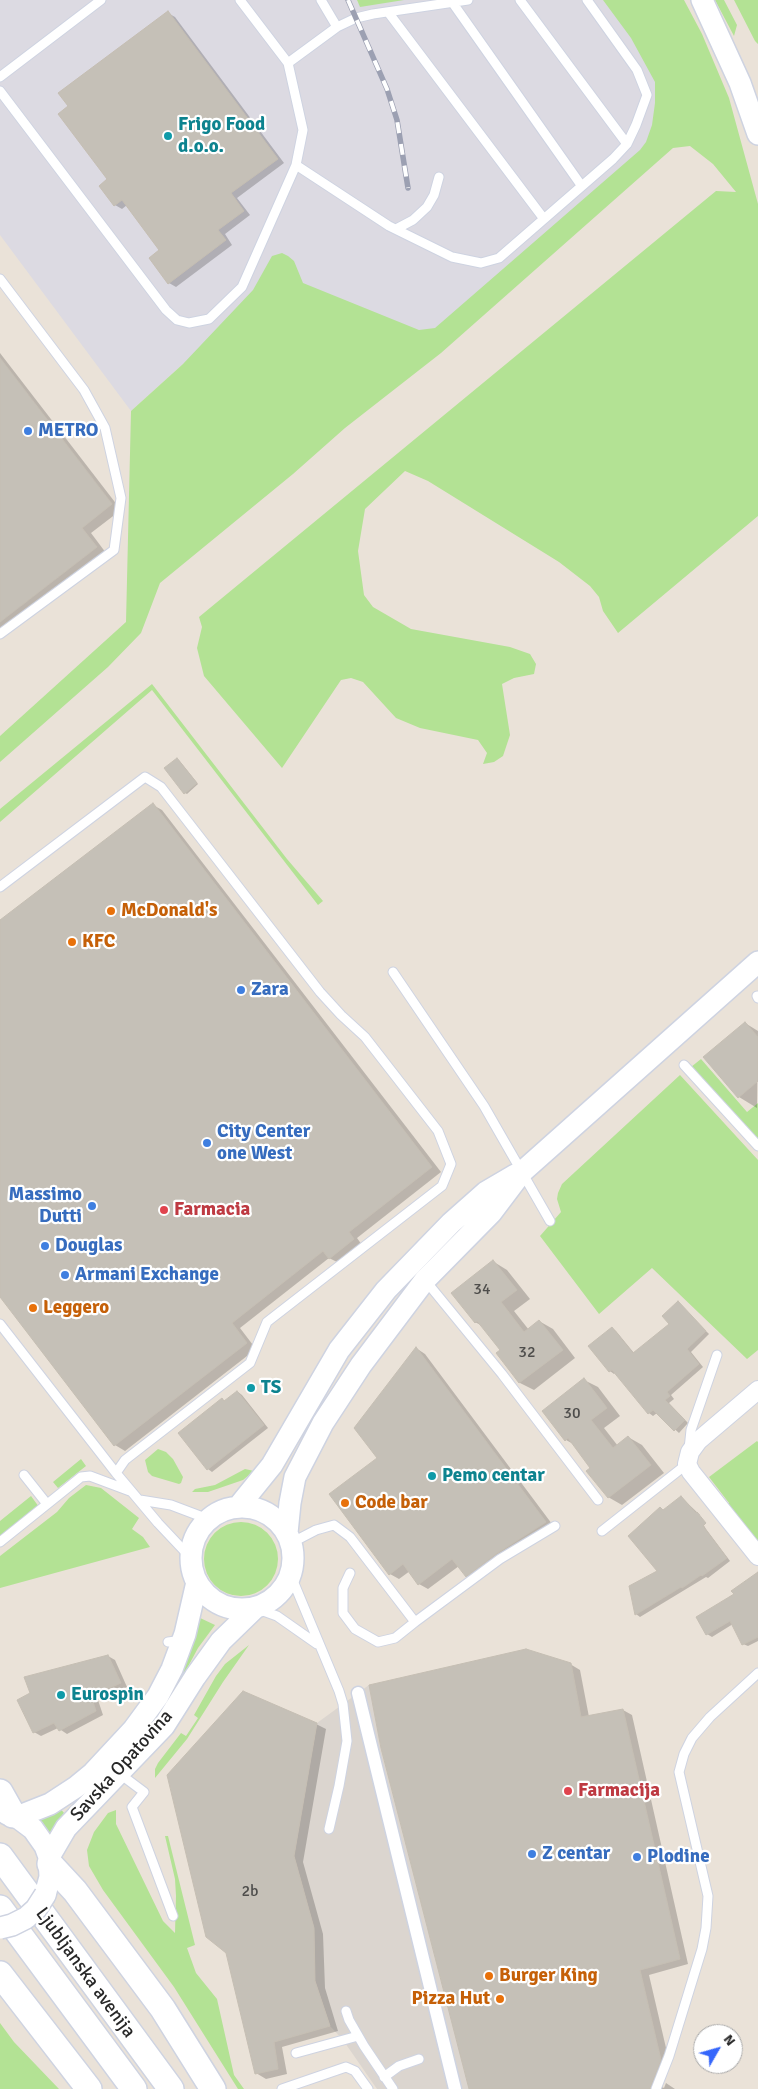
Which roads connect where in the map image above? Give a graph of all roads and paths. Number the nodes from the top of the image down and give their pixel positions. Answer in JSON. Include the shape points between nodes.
{"nodes":[{"id":1,"x":101,"y":0,"type":"edge"},
{"id":2,"x":240,"y":0,"type":"edge"},
{"id":3,"x":321,"y":0,"type":"edge"},
{"id":4,"x":468,"y":0,"type":"edge"},
{"id":5,"x":520,"y":0,"type":"edge"},
{"id":6,"x":586,"y":0,"type":"edge"},
{"id":7,"x":702,"y":0,"type":"edge"},
{"id":8,"x":452,"y":2,"type":"junction"},
{"id":9,"x":388,"y":12,"type":"junction"},
{"id":10,"x":337,"y":27,"type":"junction"},
{"id":11,"x":288,"y":63,"type":"junction"},
{"id":12,"x":0,"y":77,"type":"edge"},
{"id":13,"x":0,"y":91,"type":"edge"},
{"id":14,"x":758,"y":134,"type":"edge"},
{"id":15,"x":627,"y":144,"type":"junction"},
{"id":16,"x":296,"y":166,"type":"junction"},
{"id":17,"x":439,"y":177,"type":"dead end"},
{"id":18,"x":582,"y":185,"type":"junction"},
{"id":19,"x":544,"y":219,"type":"junction"},
{"id":20,"x":396,"y":229,"type":"junction"},
{"id":21,"x":0,"y":279,"type":"edge"},
{"id":22,"x":0,"y":634,"type":"edge"},
{"id":23,"x":0,"y":886,"type":"edge"},
{"id":24,"x":758,"y":962,"type":"edge"},
{"id":25,"x":394,"y":972,"type":"dead end"},
{"id":26,"x":684,"y":1065,"type":"dead end"},
{"id":27,"x":758,"y":1146,"type":"edge"},
{"id":28,"x":522,"y":1172,"type":"junction"},
{"id":29,"x":550,"y":1221,"type":"dead end"},
{"id":30,"x":425,"y":1280,"type":"junction"},
{"id":31,"x":0,"y":1324,"type":"edge"},
{"id":32,"x":717,"y":1355,"type":"dead end"},
{"id":33,"x":758,"y":1390,"type":"edge"},
{"id":34,"x":689,"y":1458,"type":"junction"},
{"id":35,"x":116,"y":1473,"type":"junction"},
{"id":36,"x":24,"y":1475,"type":"dead end"},
{"id":37,"x":132,"y":1492,"type":"junction"},
{"id":38,"x":140,"y":1500,"type":"junction"},
{"id":39,"x":598,"y":1500,"type":"dead end"},
{"id":40,"x":47,"y":1504,"type":"junction"},
{"id":41,"x":238,"y":1507,"type":"junction"},
{"id":42,"x":208,"y":1519,"type":"junction"},
{"id":43,"x":555,"y":1526,"type":"dead end"},
{"id":44,"x":602,"y":1531,"type":"dead end"},
{"id":45,"x":289,"y":1538,"type":"junction"},
{"id":46,"x":0,"y":1542,"type":"edge"},
{"id":47,"x":758,"y":1556,"type":"edge"},
{"id":48,"x":191,"y":1558,"type":"junction"},
{"id":49,"x":350,"y":1573,"type":"dead end"},
{"id":50,"x":291,"y":1576,"type":"junction"},
{"id":51,"x":196,"y":1582,"type":"junction"},
{"id":52,"x":255,"y":1608,"type":"junction"},
{"id":53,"x":415,"y":1622,"type":"junction"},
{"id":54,"x":319,"y":1645,"type":"junction"},
{"id":55,"x":758,"y":1672,"type":"edge"},
{"id":56,"x":358,"y":1693,"type":"dead end"},
{"id":57,"x":120,"y":1774,"type":"junction"},
{"id":58,"x":0,"y":1792,"type":"edge"},
{"id":59,"x":10,"y":1814,"type":"edge"},
{"id":60,"x":329,"y":1829,"type":"dead end"},
{"id":61,"x":0,"y":1856,"type":"edge"},
{"id":62,"x":49,"y":1860,"type":"junction"},
{"id":63,"x":0,"y":1908,"type":"edge"},
{"id":64,"x":173,"y":1916,"type":"dead end"},
{"id":65,"x":0,"y":1928,"type":"edge"},
{"id":66,"x":0,"y":1974,"type":"edge"},
{"id":67,"x":346,"y":2011,"type":"dead end"},
{"id":68,"x":358,"y":2036,"type":"junction"},
{"id":69,"x":296,"y":2053,"type":"dead end"},
{"id":70,"x":420,"y":2059,"type":"dead end"},
{"id":71,"x":384,"y":2077,"type":"junction"},
{"id":72,"x":89,"y":2089,"type":"edge"},
{"id":73,"x":134,"y":2089,"type":"edge"},
{"id":74,"x":171,"y":2089,"type":"edge"},
{"id":75,"x":213,"y":2089,"type":"edge"},
{"id":76,"x":282,"y":2089,"type":"edge"},
{"id":77,"x":368,"y":2089,"type":"edge"},
{"id":78,"x":393,"y":2089,"type":"edge"},
{"id":79,"x":455,"y":2089,"type":"edge"},
{"id":80,"x":656,"y":2089,"type":"edge"}],
"edges":[{"from":1,"to":12,"type":"lane"},
{"from":2,"to":11,"type":"lane"},
{"from":3,"to":10,"type":"lane"},
{"from":4,"to":8,"type":"lane"},
{"from":5,"to":15,"type":"lane"},
{"from":6,"to":15,"type":"lane","via":[[637,70],[647,95]]},
{"from":7,"to":14,"type":"street","via":[[740,83]]},
{"from":8,"to":9,"type":"lane"},
{"from":8,"to":18,"type":"lane"},
{"from":9,"to":10,"type":"lane","via":[[356,18]]},
{"from":9,"to":19,"type":"lane"},
{"from":10,"to":11,"type":"lane"},
{"from":11,"to":16,"type":"lane","via":[[303,130]]},
{"from":13,"to":16,"type":"lane","via":[[176,320],[189,323],[209,319],[242,287]]},
{"from":15,"to":18,"type":"lane"},
{"from":16,"to":20,"type":"lane"},
{"from":17,"to":20,"type":"lane","via":[[427,207]]},
{"from":18,"to":19,"type":"lane"},
{"from":19,"to":20,"type":"lane","via":[[499,258],[481,263],[452,257]]},
{"from":21,"to":22,"type":"lane","via":[[84,390],[105,428],[121,498],[114,550]]},
{"from":23,"to":35,"type":"lane","via":[[145,777],[161,787],[320,992],[366,1037],[438,1131],[452,1164],[442,1186],[267,1322],[250,1363],[125,1460]]},
{"from":24,"to":28,"type":"street"},
{"from":25,"to":28,"type":"lane","via":[[484,1106]]},
{"from":26,"to":27,"type":"lane"},
{"from":28,"to":29,"type":"lane"},
{"from":28,"to":30,"type":"street","via":[[491,1212]]},
{"from":28,"to":41,"type":"street","via":[[486,1192],[386,1290],[339,1350],[272,1465]]},
{"from":30,"to":39,"type":"lane"},
{"from":30,"to":45,"type":"street","via":[[322,1423],[295,1477]]},
{"from":31,"to":35,"type":"lane"},
{"from":32,"to":34,"type":"lane","via":[[691,1430]]},
{"from":33,"to":34,"type":"street","via":[[698,1441]]},
{"from":34,"to":44,"type":"lane"},
{"from":34,"to":47,"type":"street","via":[[691,1472]]},
{"from":35,"to":37,"type":"lane"},
{"from":36,"to":40,"type":"lane"},
{"from":37,"to":38,"type":"lane"},
{"from":37,"to":40,"type":"lane","via":[[90,1476],[81,1477]]},
{"from":38,"to":42,"type":"lane","via":[[172,1505]]},
{"from":38,"to":48,"type":"lane"},
{"from":40,"to":46,"type":"lane"},
{"from":41,"to":42,"type":"street","via":[[220,1511]]},
{"from":41,"to":45,"type":"street","via":[[264,1511],[277,1520]]},
{"from":42,"to":48,"type":"street","via":[[191,1548]]},
{"from":43,"to":53,"type":"lane","via":[[500,1560]]},
{"from":45,"to":50,"type":"street","via":[[294,1559]]},
{"from":45,"to":53,"type":"lane","via":[[334,1526],[350,1537]]},
{"from":48,"to":51,"type":"street"},
{"from":49,"to":53,"type":"lane","via":[[343,1588],[343,1613],[355,1629],[378,1642],[395,1638]]},
{"from":50,"to":52,"type":"street","via":[[283,1590]]},
{"from":50,"to":54,"type":"lane"},
{"from":51,"to":52,"type":"street","via":[[207,1596],[222,1606],[239,1610]]},
{"from":51,"to":59,"type":"street","name":"Savska Opatovina","via":[[175,1641],[172,1669],[158,1696],[126,1737],[93,1773],[63,1796],[36,1810]]},
{"from":52,"to":54,"type":"lane","via":[[277,1616]]},
{"from":52,"to":57,"type":"street","name":"Savska Opatovina","via":[[221,1641],[164,1726]]},
{"from":54,"to":60,"type":"lane","via":[[339,1691],[347,1741]]},
{"from":55,"to":80,"type":"lane","via":[[692,1738],[679,1772],[708,1896],[706,1928],[672,2047]]},
{"from":56,"to":79,"type":"street"},
{"from":57,"to":62,"type":"street","name":"Savska Opatovina","via":[[66,1828]]},
{"from":57,"to":64,"type":"lane","via":[[144,1792],[132,1807]]},
{"from":58,"to":59,"type":"main road"},
{"from":59,"to":62,"type":"street","via":[[40,1836]]},
{"from":61,"to":74,"type":"main road","name":"Ljubljanska avenija"},
{"from":62,"to":65,"type":"street","bridge":true,"via":[[50,1877],[45,1895],[36,1909],[26,1918]]},
{"from":62,"to":75,"type":"main road","via":[[163,2009]]},
{"from":63,"to":73,"type":"main road","name":"Ljubljanska avenija"},
{"from":66,"to":72,"type":"main road"},
{"from":67,"to":68,"type":"lane"},
{"from":68,"to":69,"type":"lane"},
{"from":68,"to":71,"type":"lane"},
{"from":70,"to":71,"type":"lane","via":[[399,2066]]},
{"from":71,"to":78,"type":"lane"},
{"from":76,"to":77,"type":"lane","via":[[346,2067],[355,2071]]}]}
